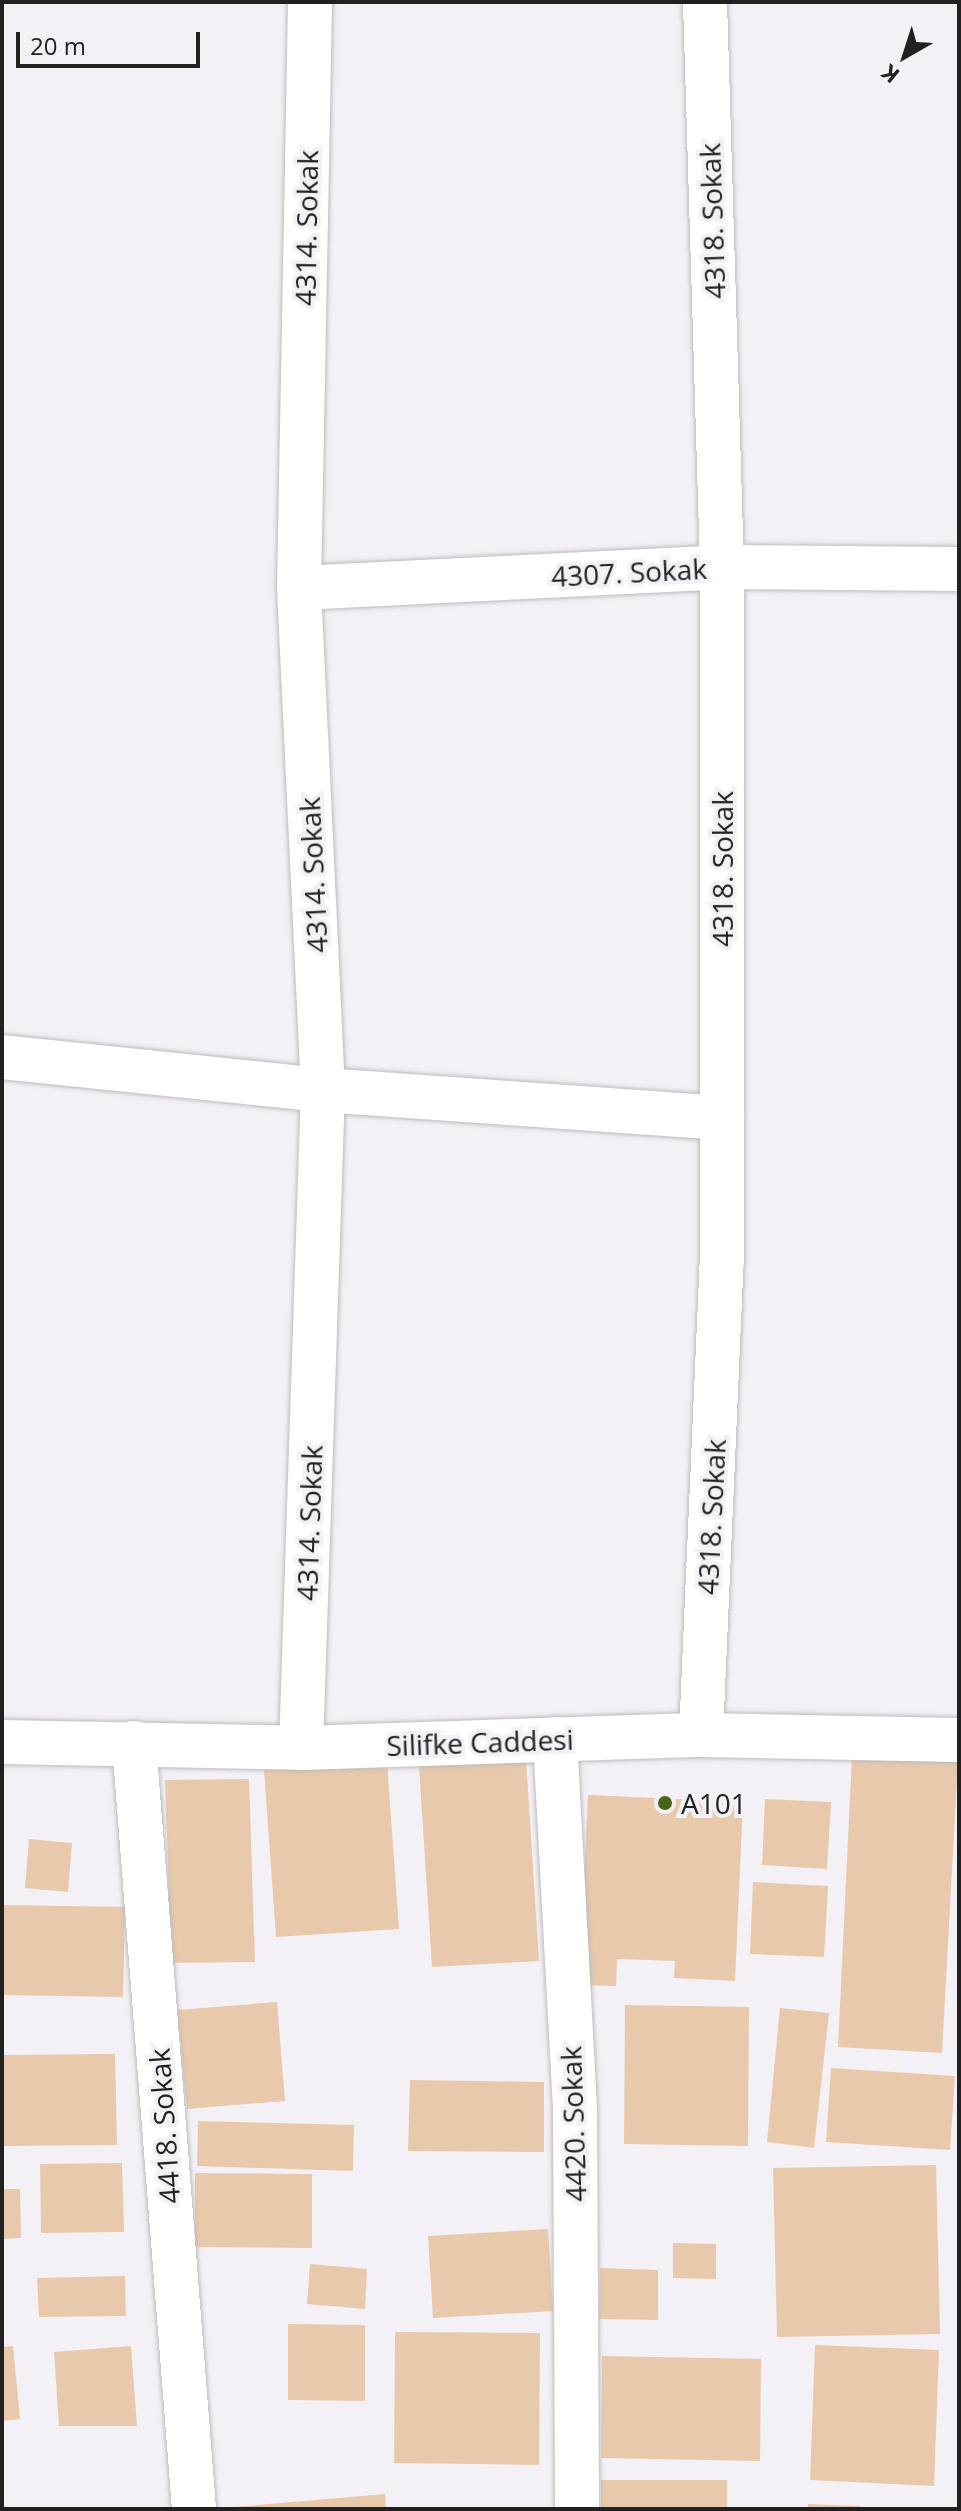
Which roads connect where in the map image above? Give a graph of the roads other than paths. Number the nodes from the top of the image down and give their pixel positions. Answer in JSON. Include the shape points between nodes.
{"nodes":[{"id":1,"x":310,"y":2,"type":"edge"},
{"id":2,"x":705,"y":2,"type":"edge"},
{"id":3,"x":722,"y":567,"type":"junction"},
{"id":4,"x":959,"y":569,"type":"edge"},
{"id":5,"x":299,"y":588,"type":"junction"},
{"id":6,"x":2,"y":1057,"type":"edge"},
{"id":7,"x":323,"y":1090,"type":"junction"},
{"id":8,"x":722,"y":1118,"type":"junction"},
{"id":9,"x":701,"y":1735,"type":"junction"},
{"id":10,"x":555,"y":1739,"type":"junction"},
{"id":11,"x":959,"y":1740,"type":"edge"},
{"id":12,"x":2,"y":1742,"type":"edge"},
{"id":13,"x":134,"y":1743,"type":"junction"},
{"id":14,"x":301,"y":1748,"type":"junction"},
{"id":15,"x":194,"y":2509,"type":"edge"},
{"id":16,"x":577,"y":2509,"type":"edge"}],
"edges":[{"from":1,"to":5,"type":"street","name":"4314. Sokak"},
{"from":2,"to":3,"type":"street","name":"4318. Sokak"},
{"from":3,"to":4,"type":"street","name":"4307. Sokak"},
{"from":3,"to":5,"type":"street","name":"4307. Sokak"},
{"from":3,"to":8,"type":"street","name":"4318. Sokak"},
{"from":5,"to":7,"type":"street","name":"4314. Sokak"},
{"from":6,"to":7,"type":"street"},
{"from":7,"to":8,"type":"street"},
{"from":7,"to":14,"type":"street","name":"4314. Sokak"},
{"from":8,"to":9,"type":"street","name":"4318. Sokak","via":[[722,1263]]},
{"from":9,"to":10,"type":"street","name":"Silifke Caddesi"},
{"from":9,"to":11,"type":"street","name":"Silifke Caddesi"},
{"from":10,"to":14,"type":"street","name":"Silifke Caddesi"},
{"from":10,"to":16,"type":"street","name":"4420. Sokak","via":[[575,2113]]},
{"from":12,"to":13,"type":"street","name":"Silifke Caddesi"},
{"from":13,"to":14,"type":"street","name":"Silifke Caddesi"},
{"from":13,"to":15,"type":"street","name":"4418. Sokak"}]}
